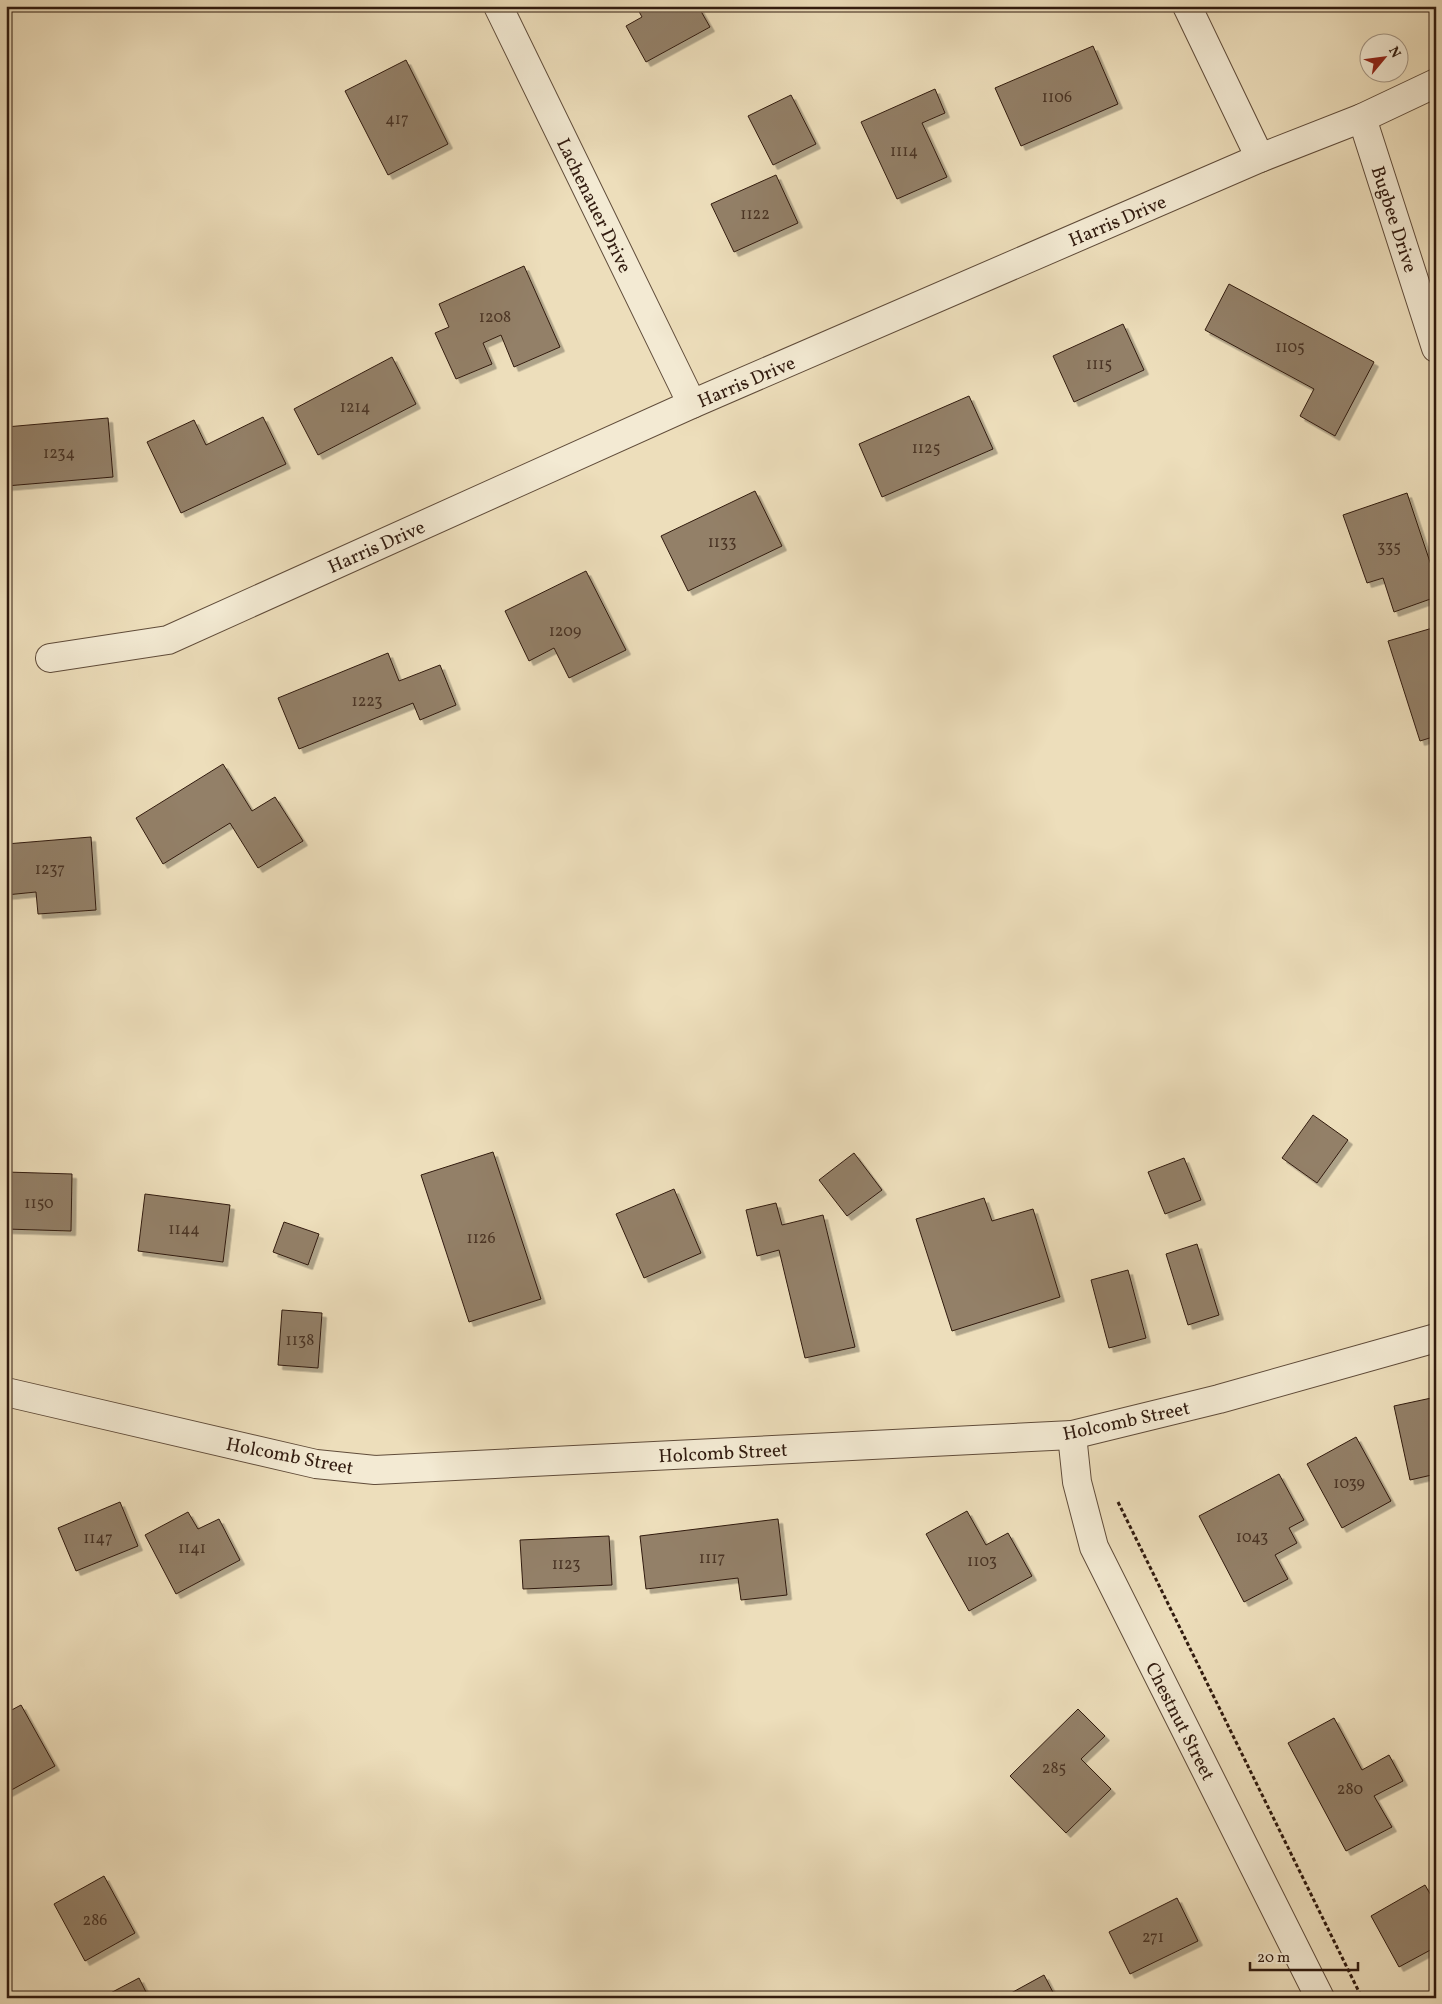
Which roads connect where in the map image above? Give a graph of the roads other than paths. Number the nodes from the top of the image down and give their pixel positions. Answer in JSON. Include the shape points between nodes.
{"nodes":[{"id":1,"x":498,"y":6,"type":"edge"},
{"id":2,"x":1187,"y":6,"type":"edge"},
{"id":3,"x":1436,"y":83,"type":"edge"},
{"id":4,"x":1362,"y":118,"type":"junction"},
{"id":5,"x":1260,"y":158,"type":"junction"},
{"id":6,"x":1436,"y":348,"type":"edge"},
{"id":7,"x":692,"y":404,"type":"junction"},
{"id":8,"x":50,"y":658,"type":"dead end"},
{"id":9,"x":1436,"y":1338,"type":"edge"},
{"id":10,"x":6,"y":1392,"type":"edge"},
{"id":11,"x":1072,"y":1435,"type":"junction"},
{"id":12,"x":1320,"y":1998,"type":"edge"}],
"edges":[{"from":1,"to":7,"type":"street","name":"Lachenauer Drive"},
{"from":2,"to":5,"type":"street"},
{"from":3,"to":4,"type":"street","name":"Harris Drive"},
{"from":4,"to":5,"type":"street","name":"Harris Drive"},
{"from":4,"to":6,"type":"street","name":"Bugbee Drive"},
{"from":5,"to":7,"type":"street","name":"Harris Drive"},
{"from":7,"to":8,"type":"street","name":"Harris Drive","via":[[168,640]]},
{"from":9,"to":11,"type":"street","name":"Holcomb Street","via":[[1219,1399]]},
{"from":10,"to":11,"type":"street","name":"Holcomb Street","via":[[316,1464],[375,1470]]},
{"from":11,"to":12,"type":"street","name":"Chestnut Street","via":[[1077,1482],[1094,1547]]}]}
